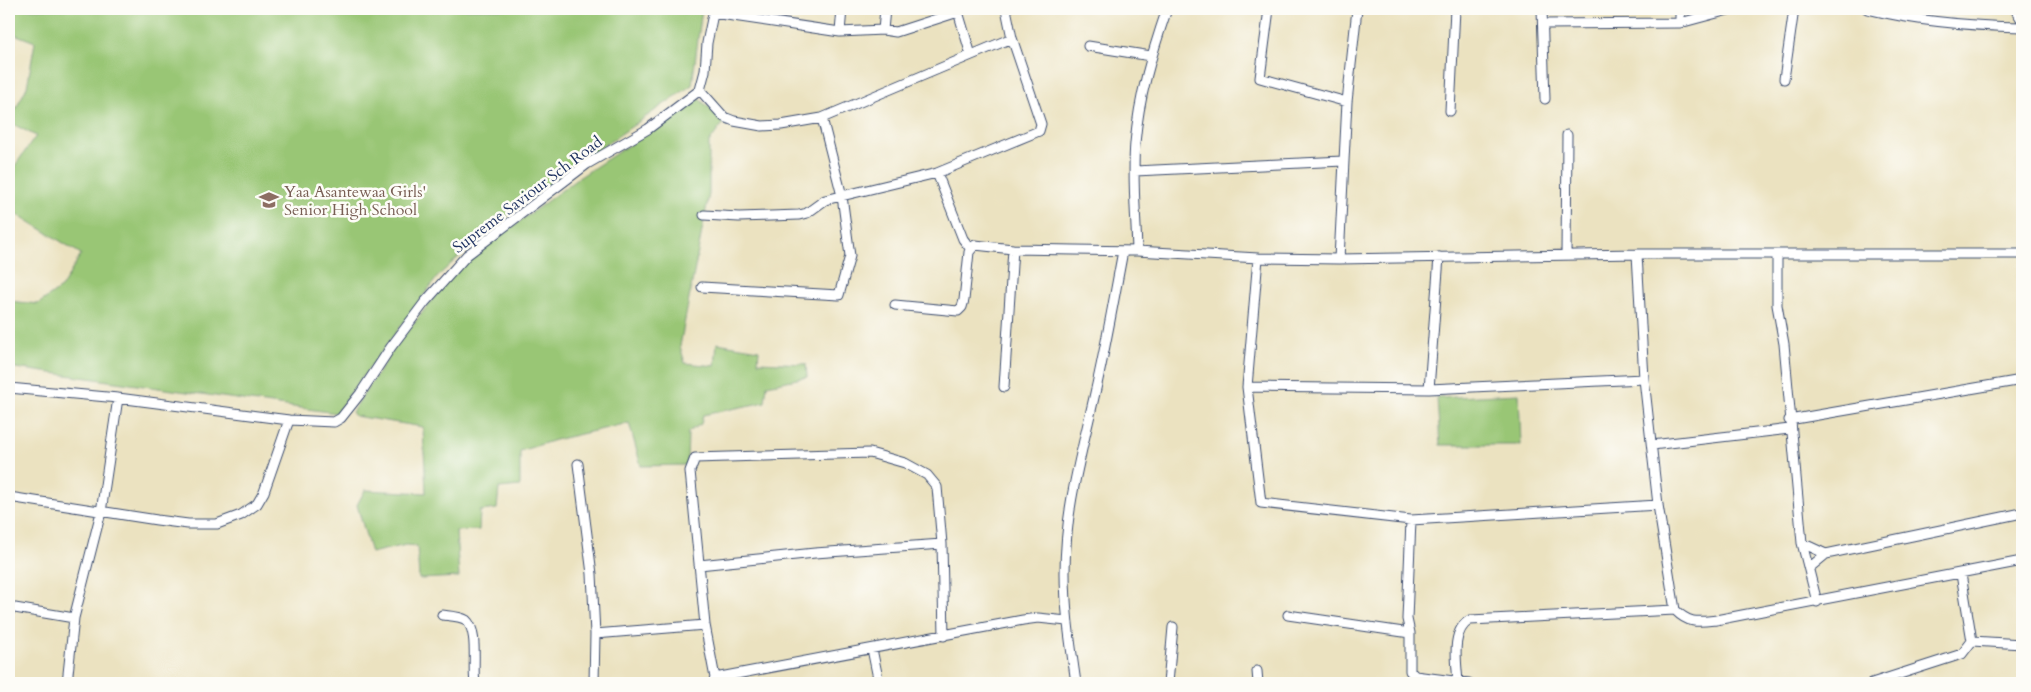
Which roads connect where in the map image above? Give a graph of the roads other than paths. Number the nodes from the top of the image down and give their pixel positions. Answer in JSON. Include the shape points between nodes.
{"nodes":[{"id":1,"x":842,"y":9,"type":"edge"},
{"id":2,"x":885,"y":9,"type":"edge"},
{"id":3,"x":1006,"y":9,"type":"edge"},
{"id":4,"x":1167,"y":9,"type":"edge"},
{"id":5,"x":1269,"y":9,"type":"edge"},
{"id":6,"x":1357,"y":9,"type":"edge"},
{"id":7,"x":1455,"y":9,"type":"edge"},
{"id":8,"x":1542,"y":9,"type":"edge"},
{"id":9,"x":1680,"y":9,"type":"edge"},
{"id":10,"x":1732,"y":9,"type":"edge"},
{"id":11,"x":1794,"y":9,"type":"edge"},
{"id":12,"x":1867,"y":9,"type":"edge"},
{"id":13,"x":2015,"y":9,"type":"edge"},
{"id":14,"x":714,"y":11,"type":"edge"},
{"id":15,"x":2022,"y":20,"type":"edge"},
{"id":16,"x":1680,"y":23,"type":"junction"},
{"id":17,"x":1543,"y":24,"type":"junction"},
{"id":18,"x":2022,"y":27,"type":"edge"},
{"id":19,"x":883,"y":30,"type":"junction"},
{"id":20,"x":840,"y":32,"type":"junction"},
{"id":21,"x":1012,"y":38,"type":"junction"},
{"id":22,"x":1088,"y":46,"type":"dead end"},
{"id":23,"x":971,"y":55,"type":"junction"},
{"id":24,"x":1151,"y":56,"type":"junction"},
{"id":25,"x":1784,"y":79,"type":"dead end"},
{"id":26,"x":700,"y":90,"type":"junction"},
{"id":27,"x":1545,"y":99,"type":"dead end"},
{"id":28,"x":1347,"y":102,"type":"junction"},
{"id":29,"x":1450,"y":111,"type":"dead end"},
{"id":30,"x":822,"y":118,"type":"junction"},
{"id":31,"x":1567,"y":135,"type":"dead end"},
{"id":32,"x":1343,"y":161,"type":"junction"},
{"id":33,"x":1135,"y":171,"type":"junction"},
{"id":34,"x":937,"y":173,"type":"junction"},
{"id":35,"x":842,"y":196,"type":"junction"},
{"id":36,"x":704,"y":215,"type":"dead end"},
{"id":37,"x":967,"y":244,"type":"junction"},
{"id":38,"x":1013,"y":249,"type":"junction"},
{"id":39,"x":1123,"y":251,"type":"junction"},
{"id":40,"x":1137,"y":251,"type":"junction"},
{"id":41,"x":1637,"y":254,"type":"junction"},
{"id":42,"x":1777,"y":254,"type":"junction"},
{"id":43,"x":2022,"y":254,"type":"edge"},
{"id":44,"x":1566,"y":255,"type":"junction"},
{"id":45,"x":1439,"y":257,"type":"junction"},
{"id":46,"x":1258,"y":258,"type":"junction"},
{"id":47,"x":1339,"y":259,"type":"junction"},
{"id":48,"x":702,"y":287,"type":"dead end"},
{"id":49,"x":895,"y":305,"type":"dead end"},
{"id":50,"x":1644,"y":378,"type":"junction"},
{"id":51,"x":2022,"y":380,"type":"edge"},
{"id":52,"x":1004,"y":386,"type":"dead end"},
{"id":53,"x":1247,"y":387,"type":"junction"},
{"id":54,"x":9,"y":388,"type":"edge"},
{"id":55,"x":1430,"y":389,"type":"junction"},
{"id":56,"x":118,"y":398,"type":"junction"},
{"id":57,"x":290,"y":420,"type":"junction"},
{"id":58,"x":1790,"y":424,"type":"junction"},
{"id":59,"x":1652,"y":446,"type":"junction"},
{"id":60,"x":578,"y":464,"type":"dead end"},
{"id":61,"x":9,"y":497,"type":"edge"},
{"id":62,"x":1658,"y":505,"type":"junction"},
{"id":63,"x":101,"y":512,"type":"junction"},
{"id":64,"x":2022,"y":513,"type":"edge"},
{"id":65,"x":1411,"y":520,"type":"junction"},
{"id":66,"x":1802,"y":543,"type":"junction"},
{"id":67,"x":942,"y":544,"type":"junction"},
{"id":68,"x":1826,"y":554,"type":"junction"},
{"id":69,"x":2022,"y":561,"type":"edge"},
{"id":70,"x":699,"y":566,"type":"junction"},
{"id":71,"x":1808,"y":568,"type":"junction"},
{"id":72,"x":1960,"y":574,"type":"junction"},
{"id":73,"x":1817,"y":602,"type":"junction"},
{"id":74,"x":9,"y":606,"type":"edge"},
{"id":75,"x":1675,"y":610,"type":"junction"},
{"id":76,"x":442,"y":615,"type":"dead end"},
{"id":77,"x":1288,"y":615,"type":"dead end"},
{"id":78,"x":74,"y":618,"type":"junction"},
{"id":79,"x":1067,"y":621,"type":"junction"},
{"id":80,"x":705,"y":626,"type":"junction"},
{"id":81,"x":1174,"y":627,"type":"dead end"},
{"id":82,"x":1410,"y":633,"type":"junction"},
{"id":83,"x":595,"y":634,"type":"junction"},
{"id":84,"x":944,"y":636,"type":"junction"},
{"id":85,"x":1972,"y":641,"type":"junction"},
{"id":86,"x":2022,"y":644,"type":"edge"},
{"id":87,"x":872,"y":650,"type":"junction"},
{"id":88,"x":1257,"y":670,"type":"dead end"},
{"id":89,"x":714,"y":681,"type":"edge"},
{"id":90,"x":1458,"y":682,"type":"edge"},
{"id":91,"x":67,"y":683,"type":"edge"},
{"id":92,"x":475,"y":683,"type":"edge"},
{"id":93,"x":586,"y":683,"type":"edge"},
{"id":94,"x":594,"y":683,"type":"edge"},
{"id":95,"x":878,"y":683,"type":"edge"},
{"id":96,"x":1076,"y":683,"type":"edge"},
{"id":97,"x":1168,"y":683,"type":"edge"},
{"id":98,"x":1258,"y":683,"type":"edge"},
{"id":99,"x":1469,"y":683,"type":"edge"},
{"id":100,"x":1872,"y":683,"type":"edge"}],
"edges":[{"from":1,"to":20,"type":"street"},
{"from":2,"to":19,"type":"street"},
{"from":3,"to":21,"type":"street"},
{"from":4,"to":24,"type":"street"},
{"from":5,"to":28,"type":"street","via":[[1260,78]]},
{"from":6,"to":28,"type":"street"},
{"from":7,"to":29,"type":"street"},
{"from":8,"to":17,"type":"street"},
{"from":9,"to":16,"type":"street"},
{"from":10,"to":16,"type":"street"},
{"from":11,"to":25,"type":"street"},
{"from":12,"to":18,"type":"street","via":[[1934,22]]},
{"from":13,"to":15,"type":"street"},
{"from":14,"to":20,"type":"street"},
{"from":14,"to":26,"type":"street"},
{"from":16,"to":17,"type":"street"},
{"from":17,"to":27,"type":"street"},
{"from":19,"to":20,"type":"street"},
{"from":19,"to":23,"type":"street","via":[[896,32],[955,13],[962,20]]},
{"from":21,"to":23,"type":"street"},
{"from":21,"to":34,"type":"street","via":[[1040,124],[1039,131]]},
{"from":22,"to":24,"type":"street"},
{"from":23,"to":30,"type":"street"},
{"from":24,"to":33,"type":"street","via":[[1140,103]]},
{"from":26,"to":30,"type":"street","via":[[724,117],[734,121],[762,126]]},
{"from":26,"to":57,"type":"street","name":"Supreme Saviour Sch Road","via":[[648,129],[587,164],[467,255],[425,302],[341,418],[327,424]]},
{"from":28,"to":32,"type":"street"},
{"from":30,"to":35,"type":"street"},
{"from":31,"to":44,"type":"street"},
{"from":32,"to":33,"type":"street"},
{"from":32,"to":47,"type":"street"},
{"from":33,"to":40,"type":"street"},
{"from":34,"to":35,"type":"street"},
{"from":34,"to":37,"type":"street"},
{"from":35,"to":36,"type":"street","via":[[825,200],[799,215]]},
{"from":35,"to":48,"type":"street","via":[[850,256],[839,295]]},
{"from":37,"to":38,"type":"street"},
{"from":37,"to":49,"type":"street","via":[[964,300],[958,311]]},
{"from":38,"to":39,"type":"street"},
{"from":38,"to":52,"type":"street"},
{"from":39,"to":40,"type":"street"},
{"from":39,"to":79,"type":"street","via":[[1096,393],[1074,482],[1065,572]]},
{"from":40,"to":46,"type":"street"},
{"from":41,"to":42,"type":"street"},
{"from":41,"to":44,"type":"street"},
{"from":41,"to":50,"type":"street"},
{"from":42,"to":43,"type":"street"},
{"from":42,"to":58,"type":"street","via":[[1777,305],[1784,344]]},
{"from":44,"to":45,"type":"street"},
{"from":45,"to":47,"type":"street"},
{"from":45,"to":55,"type":"street"},
{"from":46,"to":47,"type":"street"},
{"from":46,"to":53,"type":"street"},
{"from":50,"to":55,"type":"street"},
{"from":50,"to":59,"type":"street"},
{"from":51,"to":58,"type":"street"},
{"from":53,"to":55,"type":"street"},
{"from":53,"to":65,"type":"street","via":[[1261,503]]},
{"from":54,"to":56,"type":"street","name":"Supreme Saviour Sch Road"},
{"from":56,"to":57,"type":"street","name":"Supreme Saviour Sch Road"},
{"from":56,"to":63,"type":"street"},
{"from":57,"to":63,"type":"street","via":[[264,492],[257,504],[241,515],[217,524],[188,524]]},
{"from":58,"to":59,"type":"street"},
{"from":58,"to":66,"type":"street"},
{"from":59,"to":62,"type":"street"},
{"from":60,"to":83,"type":"street","via":[[592,574]]},
{"from":61,"to":63,"type":"street"},
{"from":62,"to":65,"type":"street"},
{"from":62,"to":75,"type":"street"},
{"from":63,"to":78,"type":"street"},
{"from":64,"to":68,"type":"street"},
{"from":65,"to":82,"type":"street","via":[[1407,618]]},
{"from":66,"to":68,"type":"street"},
{"from":66,"to":71,"type":"street"},
{"from":67,"to":70,"type":"street"},
{"from":67,"to":70,"type":"street","via":[[937,486],[927,475],[906,463],[870,453],[704,457],[695,458],[690,471]]},
{"from":67,"to":84,"type":"street"},
{"from":68,"to":71,"type":"street"},
{"from":69,"to":72,"type":"street"},
{"from":70,"to":80,"type":"street"},
{"from":71,"to":73,"type":"street"},
{"from":72,"to":73,"type":"street"},
{"from":72,"to":85,"type":"street"},
{"from":73,"to":75,"type":"street","via":[[1696,622],[1684,619]]},
{"from":74,"to":78,"type":"street"},
{"from":75,"to":90,"type":"street","via":[[1470,620],[1461,625],[1457,636]]},
{"from":76,"to":92,"type":"street","via":[[459,617],[469,624],[474,643]]},
{"from":77,"to":82,"type":"street"},
{"from":78,"to":91,"type":"street"},
{"from":79,"to":84,"type":"street","via":[[1038,618]]},
{"from":79,"to":96,"type":"street"},
{"from":80,"to":83,"type":"street"},
{"from":80,"to":89,"type":"street"},
{"from":81,"to":97,"type":"street"},
{"from":82,"to":90,"type":"street","via":[[1409,666],[1412,674]]},
{"from":83,"to":94,"type":"street"},
{"from":84,"to":87,"type":"street"},
{"from":85,"to":86,"type":"street"},
{"from":85,"to":100,"type":"street","via":[[1962,654]]},
{"from":87,"to":89,"type":"street"},
{"from":87,"to":95,"type":"street"},
{"from":88,"to":98,"type":"street"},
{"from":90,"to":99,"type":"street"},
{"from":93,"to":94,"type":"street"}]}
